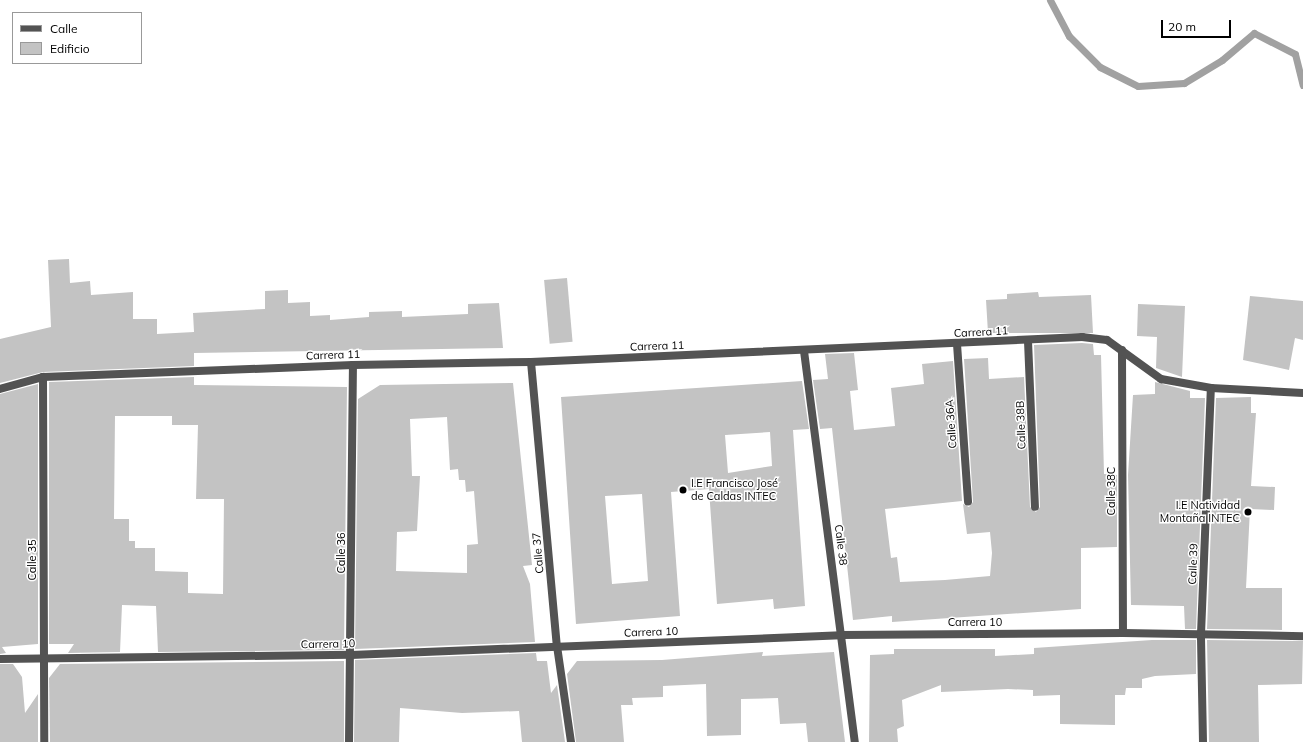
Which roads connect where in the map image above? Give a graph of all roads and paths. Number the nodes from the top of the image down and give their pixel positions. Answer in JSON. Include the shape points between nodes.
{"nodes":[{"id":1,"x":1028,"y":341,"type":"junction"},
{"id":2,"x":957,"y":344,"type":"junction"},
{"id":3,"x":1122,"y":350,"type":"junction"},
{"id":4,"x":804,"y":351,"type":"junction"},
{"id":5,"x":531,"y":362,"type":"junction"},
{"id":6,"x":353,"y":365,"type":"junction"},
{"id":7,"x":43,"y":377,"type":"junction"},
{"id":8,"x":1211,"y":388,"type":"junction"},
{"id":9,"x":0,"y":389,"type":"edge"},
{"id":10,"x":1303,"y":393,"type":"edge"},
{"id":11,"x":968,"y":502,"type":"dead end"},
{"id":12,"x":1035,"y":507,"type":"dead end"},
{"id":13,"x":1122,"y":633,"type":"junction"},
{"id":14,"x":1201,"y":634,"type":"junction"},
{"id":15,"x":841,"y":635,"type":"junction"},
{"id":16,"x":1303,"y":636,"type":"edge"},
{"id":17,"x":557,"y":646,"type":"junction"},
{"id":18,"x":351,"y":655,"type":"junction"},
{"id":19,"x":0,"y":659,"type":"edge"},
{"id":20,"x":44,"y":659,"type":"junction"},
{"id":21,"x":44,"y":742,"type":"edge"},
{"id":22,"x":348,"y":742,"type":"edge"},
{"id":23,"x":571,"y":742,"type":"edge"},
{"id":24,"x":855,"y":742,"type":"edge"},
{"id":25,"x":1203,"y":742,"type":"edge"}],
"edges":[{"from":1,"to":2,"type":"street","name":"Carrera 11"},
{"from":1,"to":3,"type":"street","name":"Carrera 11","via":[[1082,337],[1107,340]]},
{"from":1,"to":12,"type":"street","name":"Calle 38B"},
{"from":2,"to":4,"type":"street","name":"Carrera 11"},
{"from":2,"to":11,"type":"street","name":"Calle 36A"},
{"from":3,"to":8,"type":"street","name":"Carrera 11","via":[[1161,379]]},
{"from":3,"to":13,"type":"street","name":"Calle 38C"},
{"from":4,"to":5,"type":"street","name":"Carrera 11"},
{"from":4,"to":15,"type":"street","name":"Calle 38"},
{"from":5,"to":6,"type":"street","name":"Carrera 11"},
{"from":5,"to":17,"type":"street","name":"Calle 37"},
{"from":6,"to":7,"type":"street","name":"Carrera 11"},
{"from":6,"to":18,"type":"street","name":"Calle 36"},
{"from":7,"to":9,"type":"street","name":"Carrera 11"},
{"from":7,"to":20,"type":"street","name":"Calle 35"},
{"from":8,"to":10,"type":"street","name":"Carrera 11"},
{"from":8,"to":14,"type":"street","name":"Calle 39"},
{"from":13,"to":14,"type":"street","name":"Carrera 10"},
{"from":13,"to":15,"type":"street","name":"Carrera 10"},
{"from":14,"to":16,"type":"street","name":"Carrera 10"},
{"from":14,"to":25,"type":"street","name":"Calle 39"},
{"from":15,"to":17,"type":"street","name":"Carrera 10"},
{"from":15,"to":24,"type":"street","name":"Calle 38"},
{"from":17,"to":18,"type":"street","name":"Carrera 10"},
{"from":17,"to":23,"type":"street","name":"Calle 37"},
{"from":18,"to":20,"type":"street","name":"Carrera 10"},
{"from":18,"to":22,"type":"street","name":"Calle 36"},
{"from":19,"to":20,"type":"street","name":"Carrera 10"},
{"from":20,"to":21,"type":"street","name":"Calle 35"}]}
